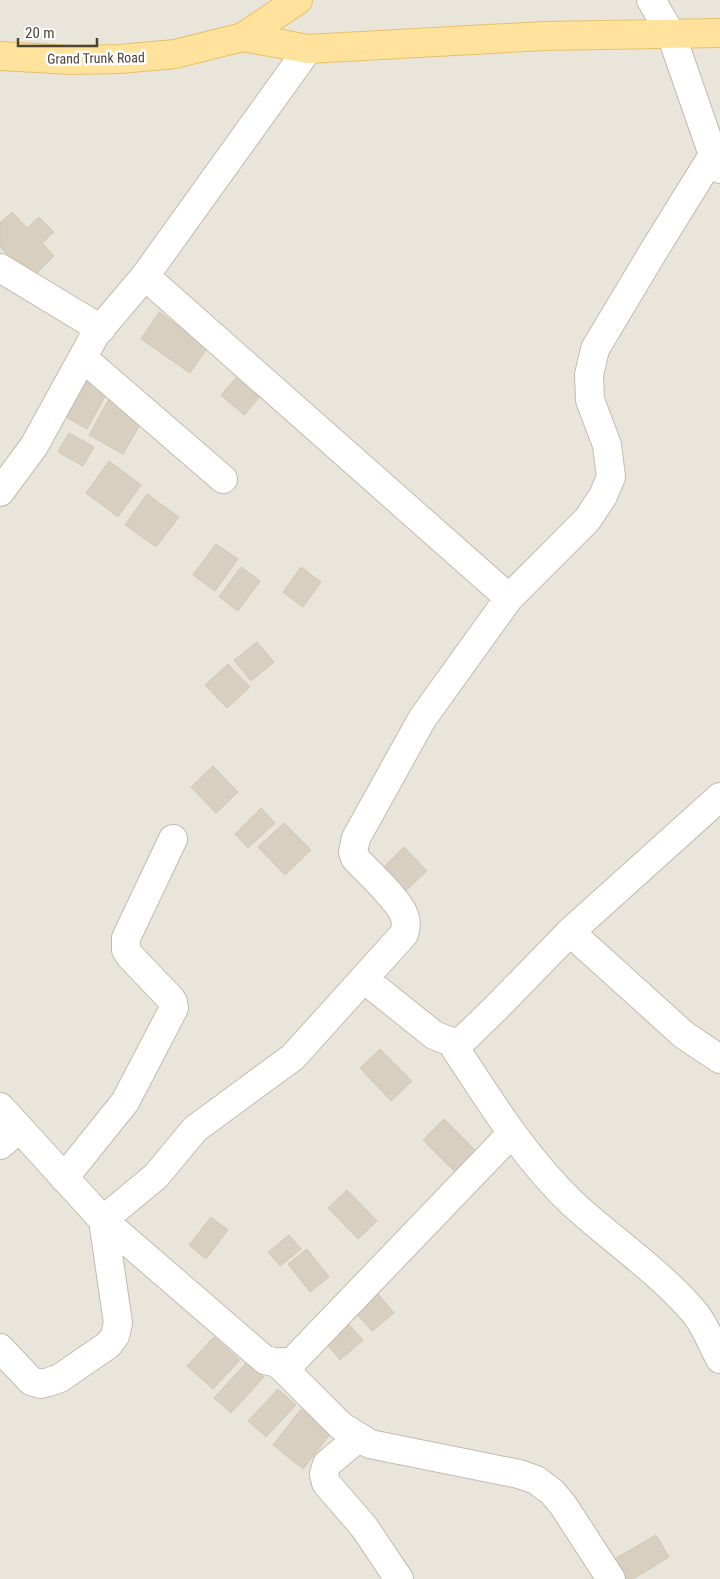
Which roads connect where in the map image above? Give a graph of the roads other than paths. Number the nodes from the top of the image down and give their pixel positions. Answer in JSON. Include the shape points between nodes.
{"nodes":[{"id":1,"x":298,"y":0,"type":"edge"},
{"id":2,"x":651,"y":0,"type":"edge"},
{"id":3,"x":720,"y":33,"type":"edge"},
{"id":4,"x":671,"y":34,"type":"junction"},
{"id":5,"x":243,"y":37,"type":"junction"},
{"id":6,"x":308,"y":49,"type":"junction"},
{"id":7,"x":0,"y":56,"type":"edge"},
{"id":8,"x":717,"y":162,"type":"edge"},
{"id":9,"x":0,"y":268,"type":"edge"},
{"id":10,"x":145,"y":276,"type":"junction"},
{"id":11,"x":101,"y":329,"type":"junction"},
{"id":12,"x":83,"y":358,"type":"junction"},
{"id":13,"x":223,"y":479,"type":"dead end"},
{"id":14,"x":0,"y":492,"type":"edge"},
{"id":15,"x":509,"y":598,"type":"junction"},
{"id":16,"x":720,"y":797,"type":"edge"},
{"id":17,"x":173,"y":839,"type":"dead end"},
{"id":18,"x":570,"y":932,"type":"junction"},
{"id":19,"x":364,"y":979,"type":"junction"},
{"id":20,"x":451,"y":1042,"type":"junction"},
{"id":21,"x":720,"y":1059,"type":"edge"},
{"id":22,"x":0,"y":1107,"type":"edge"},
{"id":23,"x":512,"y":1133,"type":"junction"},
{"id":24,"x":10,"y":1137,"type":"edge"},
{"id":25,"x":64,"y":1178,"type":"junction"},
{"id":26,"x":102,"y":1220,"type":"junction"},
{"id":27,"x":0,"y":1348,"type":"edge"},
{"id":28,"x":720,"y":1359,"type":"edge"},
{"id":29,"x":278,"y":1363,"type":"junction"},
{"id":30,"x":358,"y":1438,"type":"junction"},
{"id":31,"x":400,"y":1579,"type":"edge"},
{"id":32,"x":611,"y":1579,"type":"edge"}],
"edges":[{"from":1,"to":5,"type":"main road","name":"Grand Trunk Road"},
{"from":2,"to":4,"type":"street"},
{"from":3,"to":4,"type":"main road"},
{"from":4,"to":6,"type":"main road","via":[[544,36]]},
{"from":4,"to":8,"type":"street"},
{"from":5,"to":6,"type":"main road"},
{"from":5,"to":7,"type":"main road","name":"Grand Trunk Road","via":[[175,54],[120,59]]},
{"from":6,"to":10,"type":"street"},
{"from":8,"to":15,"type":"street","via":[[653,252],[595,349],[589,375],[590,400],[607,445],[611,477],[603,496],[587,520]]},
{"from":9,"to":11,"type":"street"},
{"from":10,"to":11,"type":"street"},
{"from":10,"to":15,"type":"street"},
{"from":11,"to":12,"type":"street"},
{"from":12,"to":13,"type":"street"},
{"from":12,"to":14,"type":"street","via":[[34,446]]},
{"from":15,"to":19,"type":"street","via":[[422,719],[356,838],[355,858],[398,905],[405,915],[406,926],[404,934]]},
{"from":16,"to":18,"type":"street"},
{"from":17,"to":25,"type":"street","via":[[126,938],[126,950],[171,999],[174,1008],[125,1102]]},
{"from":18,"to":20,"type":"street","via":[[462,1041]]},
{"from":18,"to":21,"type":"street","via":[[684,1035]]},
{"from":19,"to":20,"type":"street","via":[[434,1035]]},
{"from":19,"to":26,"type":"street","via":[[293,1057],[195,1129],[156,1176]]},
{"from":20,"to":23,"type":"street"},
{"from":22,"to":24,"type":"street"},
{"from":23,"to":28,"type":"street","via":[[572,1202],[670,1286],[695,1314]]},
{"from":23,"to":29,"type":"street","via":[[294,1360]]},
{"from":24,"to":25,"type":"street"},
{"from":25,"to":26,"type":"street"},
{"from":26,"to":27,"type":"street","via":[[118,1323],[108,1346],[60,1378],[41,1384],[31,1381]]},
{"from":26,"to":29,"type":"street","via":[[265,1360]]},
{"from":29,"to":30,"type":"street","via":[[341,1426]]},
{"from":30,"to":31,"type":"street","via":[[327,1464],[326,1483],[364,1527]]},
{"from":30,"to":32,"type":"street","via":[[386,1448],[536,1480],[563,1505]]}]}
